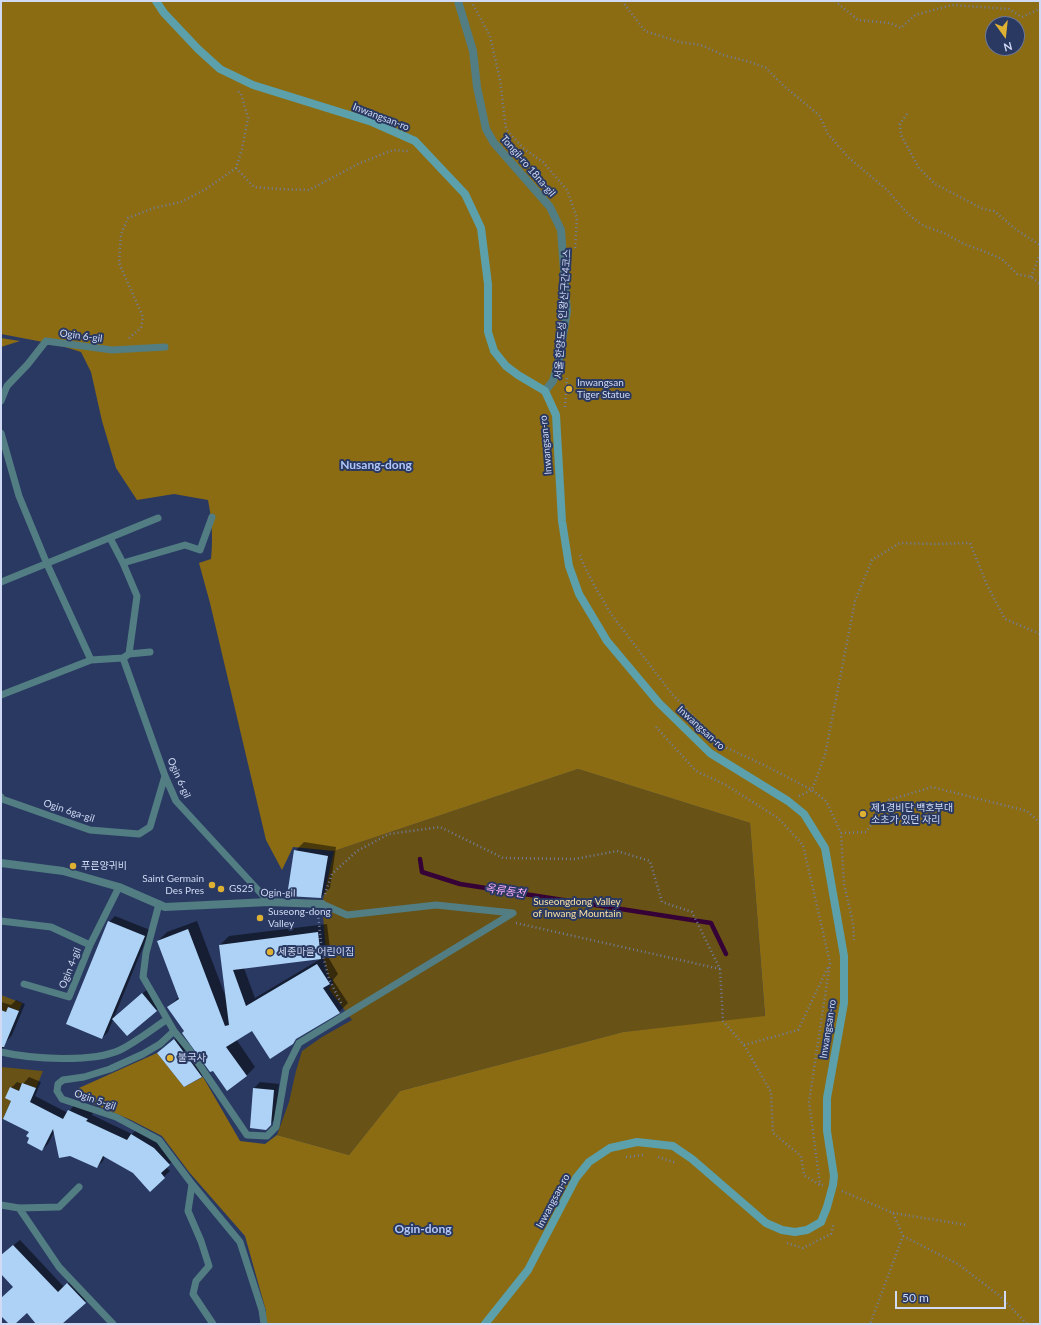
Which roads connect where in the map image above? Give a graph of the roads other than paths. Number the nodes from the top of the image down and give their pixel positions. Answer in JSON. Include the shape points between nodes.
{"nodes":[{"id":1,"x":156,"y":1,"type":"edge"},
{"id":2,"x":458,"y":1,"type":"edge"},
{"id":3,"x":165,"y":347,"type":"dead end"},
{"id":4,"x":546,"y":391,"type":"junction"},
{"id":5,"x":1,"y":401,"type":"edge"},
{"id":6,"x":1,"y":433,"type":"edge"},
{"id":7,"x":212,"y":517,"type":"dead end"},
{"id":8,"x":158,"y":518,"type":"dead end"},
{"id":9,"x":110,"y":538,"type":"junction"},
{"id":10,"x":123,"y":563,"type":"junction"},
{"id":11,"x":46,"y":564,"type":"junction"},
{"id":12,"x":1,"y":582,"type":"edge"},
{"id":13,"x":150,"y":652,"type":"dead end"},
{"id":14,"x":126,"y":656,"type":"junction"},
{"id":15,"x":91,"y":660,"type":"junction"},
{"id":16,"x":1,"y":695,"type":"edge"},
{"id":17,"x":165,"y":776,"type":"junction"},
{"id":18,"x":1,"y":797,"type":"edge"},
{"id":19,"x":1,"y":863,"type":"edge"},
{"id":20,"x":119,"y":887,"type":"junction"},
{"id":21,"x":269,"y":902,"type":"junction"},
{"id":22,"x":159,"y":904,"type":"junction"},
{"id":23,"x":320,"y":904,"type":"joint"},
{"id":24,"x":1,"y":922,"type":"edge"},
{"id":25,"x":90,"y":945,"type":"junction"},
{"id":26,"x":24,"y":984,"type":"dead end"},
{"id":27,"x":166,"y":1020,"type":"junction"},
{"id":28,"x":174,"y":1032,"type":"junction"},
{"id":29,"x":1,"y":1052,"type":"edge"},
{"id":30,"x":192,"y":1184,"type":"junction"},
{"id":31,"x":79,"y":1187,"type":"dead end"},
{"id":32,"x":1,"y":1205,"type":"edge"},
{"id":33,"x":19,"y":1208,"type":"junction"},
{"id":34,"x":112,"y":1324,"type":"edge"},
{"id":35,"x":213,"y":1324,"type":"edge"},
{"id":36,"x":264,"y":1324,"type":"edge"},
{"id":37,"x":485,"y":1324,"type":"edge"}],
"edges":[{"from":1,"to":4,"type":"street","name":"Inwangsan-ro","via":[[164,13],[220,69],[253,85],[372,122],[415,141],[465,194],[481,228],[488,284],[488,332],[494,351],[506,366]]},
{"from":2,"to":4,"type":"street","name":"Tongil-ro 18na-gil","via":[[472,51],[486,129],[494,143],[550,207],[561,230],[567,311],[559,360],[553,381]]},
{"from":3,"to":5,"type":"lane","name":"Ogin 6-gil","via":[[112,350],[46,341],[7,386]]},
{"from":4,"to":37,"type":"street","name":"Inwangsan-ro","via":[[556,415],[562,521],[569,566],[579,594],[603,634],[659,703],[710,753],[788,801],[804,814],[825,848],[844,956],[844,1003],[827,1098],[827,1131],[834,1176],[827,1208],[820,1222],[807,1230],[795,1232],[766,1223],[692,1159],[673,1146],[637,1142],[610,1148],[589,1162],[576,1178],[528,1270]]},
{"from":6,"to":11,"type":"lane","via":[[19,496]]},
{"from":7,"to":10,"type":"lane","via":[[200,550],[185,545]]},
{"from":8,"to":9,"type":"lane"},
{"from":9,"to":10,"type":"lane","name":"Ogin 6-gil"},
{"from":9,"to":11,"type":"lane"},
{"from":10,"to":14,"type":"lane","name":"Ogin 6-gil","via":[[137,596]]},
{"from":11,"to":12,"type":"lane"},
{"from":11,"to":15,"type":"lane"},
{"from":13,"to":14,"type":"lane"},
{"from":14,"to":15,"type":"lane"},
{"from":14,"to":17,"type":"lane","name":"Ogin 6-gil"},
{"from":15,"to":16,"type":"lane"},
{"from":17,"to":18,"type":"lane","name":"Ogin 6ga-gil","via":[[150,828],[139,834],[90,830]]},
{"from":17,"to":21,"type":"lane","name":"Ogin 6-gil","via":[[176,801]]},
{"from":19,"to":20,"type":"street","name":"Ogin-gil","via":[[63,871]]},
{"from":20,"to":22,"type":"street","name":"Ogin-gil"},
{"from":20,"to":25,"type":"lane"},
{"from":21,"to":22,"type":"street","name":"Ogin-gil","via":[[165,907]]},
{"from":21,"to":23,"type":"street","name":"Ogin-gil"},
{"from":22,"to":27,"type":"lane","via":[[146,953],[143,977]]},
{"from":23,"to":28,"type":"lane","via":[[347,915],[436,904],[513,913],[299,1043],[286,1069],[276,1127],[267,1136],[247,1135],[188,1048]]},
{"from":24,"to":25,"type":"lane","name":"Ogin 4-gil","via":[[51,927]]},
{"from":25,"to":26,"type":"lane","name":"Ogin 4-gil","via":[[69,997]]},
{"from":27,"to":28,"type":"lane"},
{"from":27,"to":29,"type":"lane","via":[[118,1050],[92,1057],[19,1056]]},
{"from":28,"to":30,"type":"lane","name":"Ogin 5-gil","via":[[143,1054],[110,1069],[63,1080],[58,1084],[57,1091],[62,1099],[116,1118],[159,1140]]},
{"from":30,"to":35,"type":"lane","via":[[188,1211],[209,1266],[196,1281],[193,1294]]},
{"from":30,"to":36,"type":"lane","name":"Ogin 5-gil","via":[[240,1242],[262,1310]]},
{"from":31,"to":33,"type":"lane","via":[[59,1206]]},
{"from":32,"to":33,"type":"lane"},
{"from":33,"to":34,"type":"lane","via":[[59,1267]]}]}
